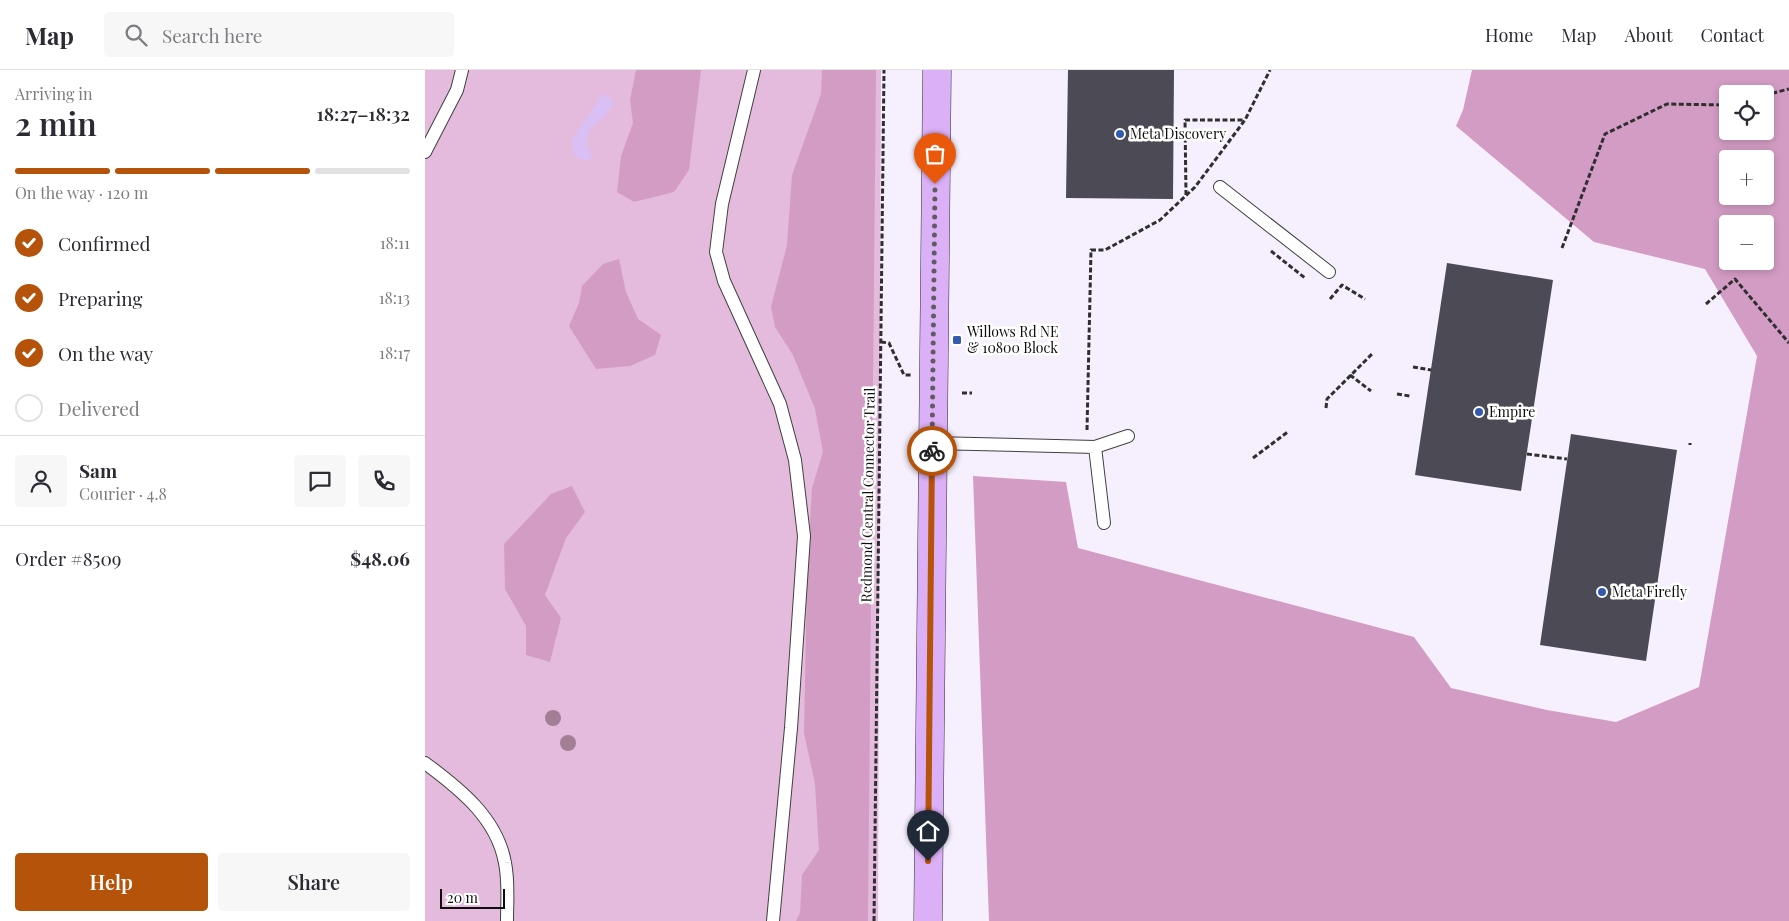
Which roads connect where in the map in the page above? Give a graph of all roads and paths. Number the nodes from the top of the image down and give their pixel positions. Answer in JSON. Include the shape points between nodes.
{"nodes":[{"id":1,"x":462,"y":70,"type":"edge"},
{"id":2,"x":754,"y":70,"type":"edge"},
{"id":3,"x":884,"y":70,"type":"edge"},
{"id":4,"x":937,"y":70,"type":"edge"},
{"id":5,"x":1271,"y":70,"type":"edge"},
{"id":6,"x":1789,"y":89,"type":"edge"},
{"id":7,"x":1774,"y":93,"type":"edge"},
{"id":8,"x":1719,"y":105,"type":"edge"},
{"id":9,"x":1245,"y":120,"type":"junction"},
{"id":10,"x":425,"y":152,"type":"edge"},
{"id":11,"x":1220,"y":186,"type":"dead end"},
{"id":12,"x":1186,"y":196,"type":"junction"},
{"id":13,"x":1562,"y":248,"type":"dead end"},
{"id":14,"x":1271,"y":251,"type":"dead end"},
{"id":15,"x":1329,"y":272,"type":"dead end"},
{"id":16,"x":1305,"y":278,"type":"dead end"},
{"id":17,"x":1330,"y":299,"type":"dead end"},
{"id":18,"x":1365,"y":299,"type":"dead end"},
{"id":19,"x":1706,"y":304,"type":"dead end"},
{"id":20,"x":881,"y":342,"type":"junction"},
{"id":21,"x":1789,"y":343,"type":"edge"},
{"id":22,"x":1372,"y":354,"type":"dead end"},
{"id":23,"x":1413,"y":367,"type":"dead end"},
{"id":24,"x":1431,"y":370,"type":"dead end"},
{"id":25,"x":912,"y":375,"type":"dead end"},
{"id":26,"x":1350,"y":375,"type":"junction"},
{"id":27,"x":1371,"y":391,"type":"dead end"},
{"id":28,"x":962,"y":393,"type":"dead end"},
{"id":29,"x":972,"y":393,"type":"dead end"},
{"id":30,"x":1397,"y":394,"type":"dead end"},
{"id":31,"x":1410,"y":396,"type":"dead end"},
{"id":32,"x":1325,"y":408,"type":"dead end"},
{"id":33,"x":1087,"y":431,"type":"dead end"},
{"id":34,"x":1289,"y":431,"type":"dead end"},
{"id":35,"x":1128,"y":436,"type":"dead end"},
{"id":36,"x":932,"y":443,"type":"junction"},
{"id":37,"x":1095,"y":447,"type":"junction"},
{"id":38,"x":1527,"y":454,"type":"dead end"},
{"id":39,"x":1253,"y":458,"type":"dead end"},
{"id":40,"x":1567,"y":459,"type":"dead end"},
{"id":41,"x":1104,"y":523,"type":"dead end"},
{"id":42,"x":425,"y":764,"type":"edge"},
{"id":43,"x":507,"y":921,"type":"edge"},
{"id":44,"x":773,"y":921,"type":"edge"},
{"id":45,"x":874,"y":921,"type":"edge"},
{"id":46,"x":927,"y":921,"type":"edge"}],
"edges":[{"from":1,"to":10,"type":"lane","via":[[457,90]]},
{"from":2,"to":44,"type":"lane","via":[[722,204],[716,252],[724,281],[779,404],[795,460],[804,536]]},
{"from":3,"to":20,"type":"path","name":"Redmond Central Connector Trail"},
{"from":4,"to":36,"type":"main road"},
{"from":5,"to":9,"type":"path"},
{"from":6,"to":7,"type":"path"},
{"from":8,"to":13,"type":"path","via":[[1667,104],[1605,134]]},
{"from":9,"to":12,"type":"path"},
{"from":9,"to":12,"type":"path","via":[[1185,120]]},
{"from":11,"to":15,"type":"lane"},
{"from":12,"to":33,"type":"path","via":[[1160,220],[1105,250],[1091,250]]},
{"from":14,"to":16,"type":"path"},
{"from":17,"to":18,"type":"path","via":[[1342,285]]},
{"from":19,"to":21,"type":"path","via":[[1735,278]]},
{"from":20,"to":25,"type":"path","via":[[889,343],[904,375]]},
{"from":20,"to":45,"type":"path","name":"Redmond Central Connector Trail"},
{"from":22,"to":26,"type":"path"},
{"from":23,"to":24,"type":"path"},
{"from":26,"to":27,"type":"path"},
{"from":26,"to":32,"type":"path","via":[[1327,399]]},
{"from":28,"to":29,"type":"path"},
{"from":30,"to":31,"type":"path"},
{"from":34,"to":39,"type":"path"},
{"from":35,"to":37,"type":"lane"},
{"from":36,"to":37,"type":"lane"},
{"from":36,"to":46,"type":"main road"},
{"from":37,"to":41,"type":"lane"},
{"from":38,"to":40,"type":"path"},
{"from":42,"to":43,"type":"lane","via":[[453,783],[477,806],[494,830],[505,862]]}]}
